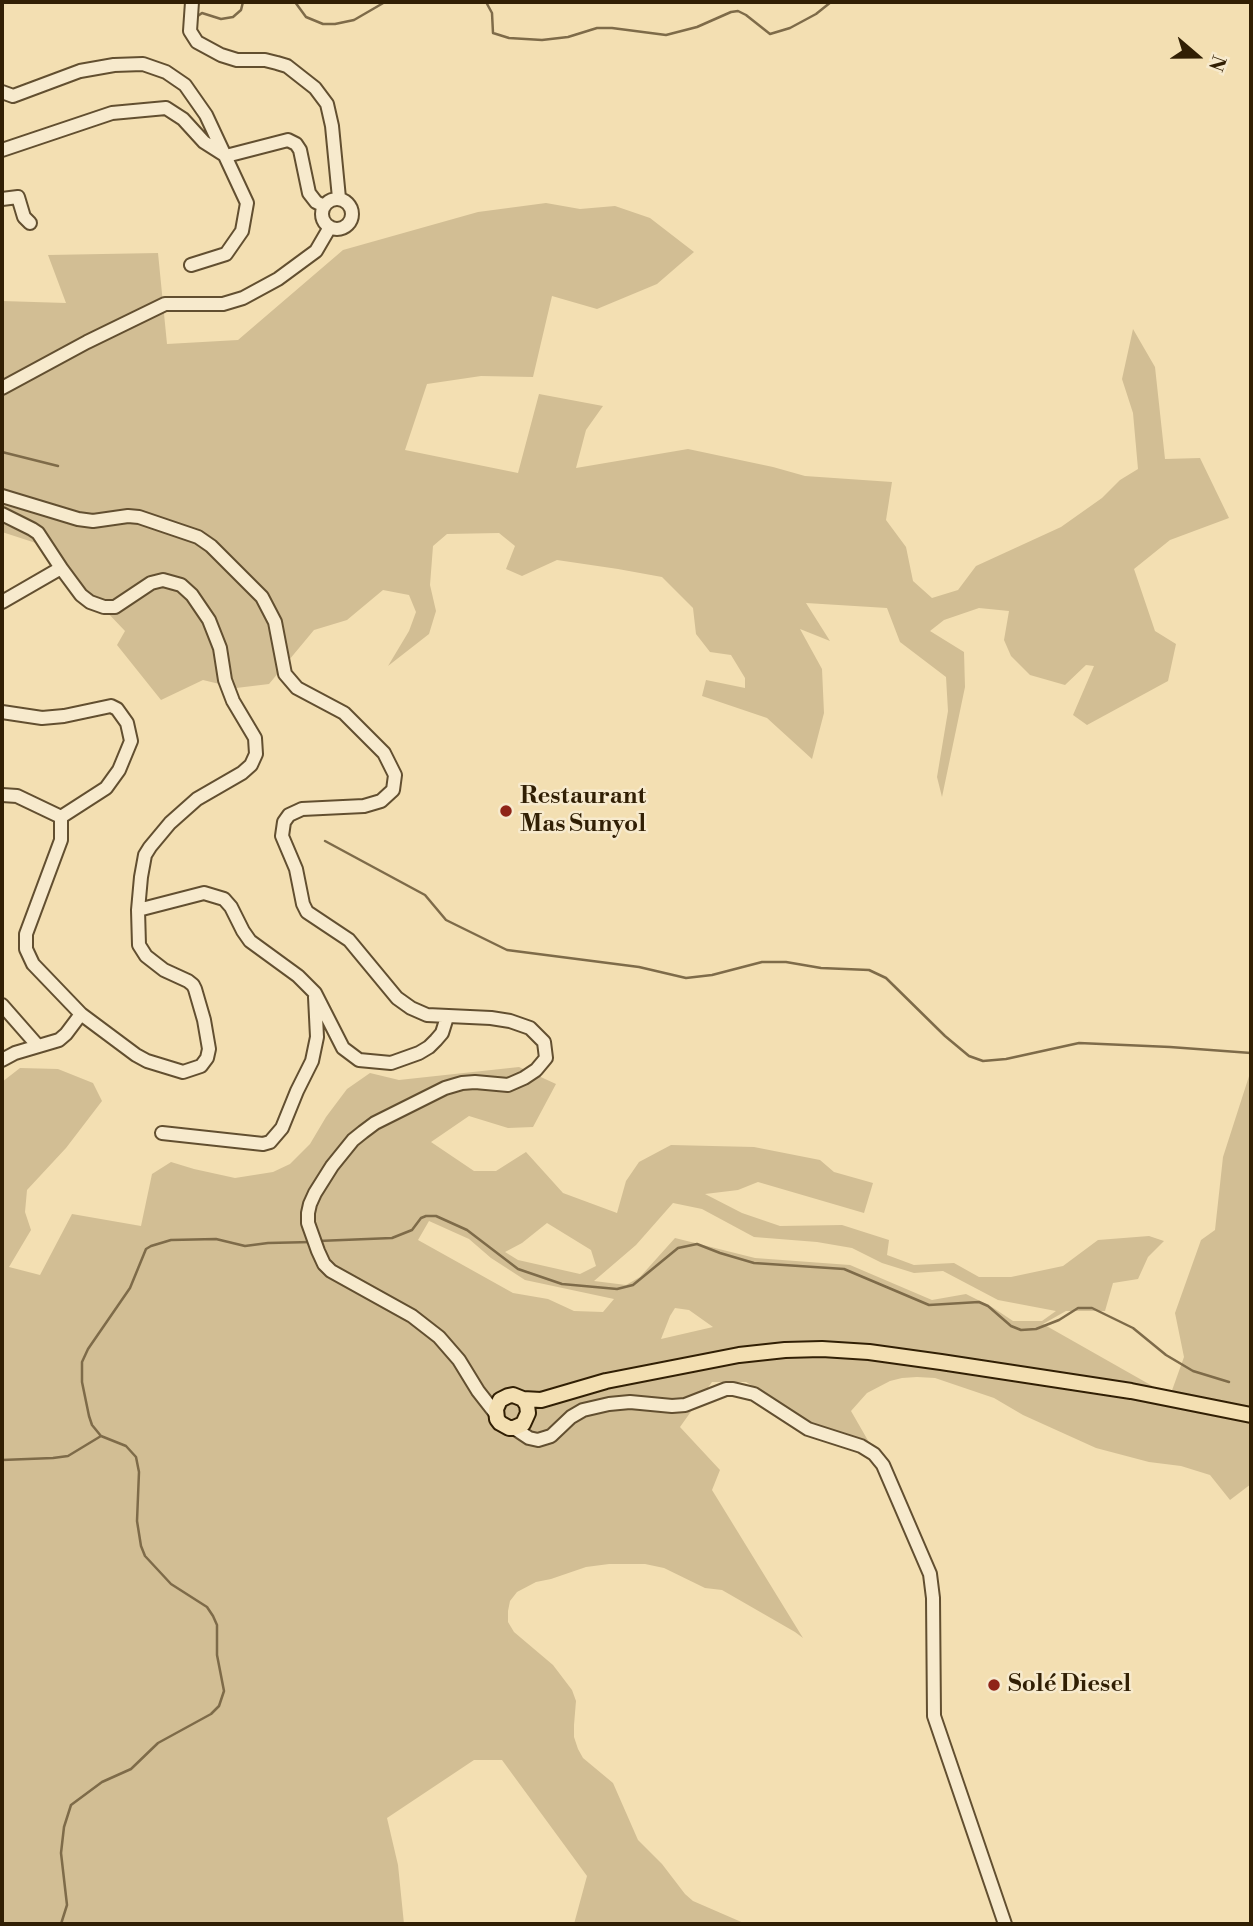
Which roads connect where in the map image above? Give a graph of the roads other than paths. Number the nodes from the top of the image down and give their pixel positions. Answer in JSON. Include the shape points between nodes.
{"nodes":[{"id":1,"x":192,"y":2,"type":"edge"},
{"id":2,"x":2,"y":92,"type":"edge"},
{"id":3,"x":2,"y":150,"type":"edge"},
{"id":4,"x":226,"y":156,"type":"junction"},
{"id":5,"x":339,"y":198,"type":"junction"},
{"id":6,"x":2,"y":199,"type":"edge"},
{"id":7,"x":324,"y":205,"type":"junction"},
{"id":8,"x":30,"y":223,"type":"dead end"},
{"id":9,"x":330,"y":227,"type":"junction"},
{"id":10,"x":191,"y":265,"type":"dead end"},
{"id":11,"x":2,"y":388,"type":"edge"},
{"id":12,"x":2,"y":496,"type":"edge"},
{"id":13,"x":2,"y":514,"type":"edge"},
{"id":14,"x":61,"y":568,"type":"junction"},
{"id":15,"x":2,"y":603,"type":"edge"},
{"id":16,"x":2,"y":712,"type":"edge"},
{"id":17,"x":2,"y":795,"type":"edge"},
{"id":18,"x":61,"y":817,"type":"junction"},
{"id":19,"x":138,"y":910,"type":"junction"},
{"id":20,"x":315,"y":993,"type":"junction"},
{"id":21,"x":2,"y":1005,"type":"edge"},
{"id":22,"x":81,"y":1014,"type":"junction"},
{"id":23,"x":447,"y":1017,"type":"junction"},
{"id":24,"x":38,"y":1046,"type":"junction"},
{"id":25,"x":2,"y":1060,"type":"edge"},
{"id":26,"x":162,"y":1133,"type":"dead end"},
{"id":27,"x":474,"y":1385,"type":"junction"},
{"id":28,"x":504,"y":1398,"type":"junction"},
{"id":29,"x":549,"y":1398,"type":"junction"},
{"id":30,"x":523,"y":1399,"type":"junction"},
{"id":31,"x":496,"y":1414,"type":"junction"},
{"id":32,"x":1251,"y":1415,"type":"edge"},
{"id":33,"x":523,"y":1421,"type":"junction"},
{"id":34,"x":1005,"y":1924,"type":"edge"}],
"edges":[{"from":1,"to":5,"type":"street","via":[[190,31],[197,42],[237,60],[277,62],[315,88],[327,104],[332,126]]},
{"from":2,"to":4,"type":"street","via":[[12,96],[80,71],[143,64],[185,85]]},
{"from":3,"to":4,"type":"street","via":[[112,113],[166,108]]},
{"from":4,"to":7,"type":"street","via":[[288,140],[296,144],[309,193]]},
{"from":4,"to":10,"type":"street","via":[[247,203],[242,231],[226,254]]},
{"from":5,"to":7,"type":"street"},
{"from":5,"to":9,"type":"street","via":[[350,205],[352,218],[343,228]]},
{"from":6,"to":8,"type":"street","via":[[18,197],[23,217]]},
{"from":7,"to":9,"type":"street","via":[[322,218]]},
{"from":9,"to":11,"type":"street","via":[[316,251],[243,298],[223,304],[165,304]]},
{"from":12,"to":23,"type":"street","via":[[78,519],[139,517],[198,537],[262,597],[275,622],[285,674],[297,688],[344,713],[384,753],[395,775],[393,790],[382,801],[302,809],[289,815],[282,836],[296,869],[303,904],[307,912],[349,940],[397,998],[427,1015]]},
{"from":13,"to":14,"type":"street","via":[[38,533]]},
{"from":14,"to":15,"type":"street"},
{"from":14,"to":19,"type":"street","via":[[81,595],[104,607],[115,607],[151,583],[163,580],[181,585],[209,620],[233,701],[256,738],[251,765],[197,799],[150,847]]},
{"from":16,"to":18,"type":"street","via":[[42,718],[111,706],[127,723],[131,741],[106,789]]},
{"from":17,"to":18,"type":"street","via":[[17,796]]},
{"from":18,"to":22,"type":"street","via":[[61,840],[26,934],[26,949],[33,964]]},
{"from":19,"to":20,"type":"street","via":[[204,893],[224,900],[250,941]]},
{"from":19,"to":22,"type":"street","via":[[139,944],[146,956],[193,985],[208,1039],[207,1058],[201,1066],[183,1072],[156,1065]]},
{"from":20,"to":23,"type":"street","via":[[343,1048],[366,1062],[391,1063],[419,1053],[442,1033]]},
{"from":20,"to":26,"type":"street","via":[[317,1037],[312,1061],[282,1128],[270,1142]]},
{"from":21,"to":24,"type":"street"},
{"from":22,"to":24,"type":"street","via":[[59,1040]]},
{"from":23,"to":27,"type":"street","via":[[491,1018],[530,1028],[544,1042],[547,1058],[536,1070],[508,1085],[462,1083],[375,1124],[353,1140],[332,1166],[310,1204],[309,1224],[331,1271],[424,1324],[452,1350]]},
{"from":24,"to":25,"type":"street"},
{"from":27,"to":28,"type":"street"},
{"from":27,"to":31,"type":"street"},
{"from":28,"to":30,"type":"main road"},
{"from":28,"to":31,"type":"main road"},
{"from":29,"to":30,"type":"main road"},
{"from":29,"to":32,"type":"main road","via":[[606,1381],[739,1355],[822,1349],[1131,1391]]},
{"from":29,"to":33,"type":"main road"},
{"from":30,"to":33,"type":"main road","via":[[527,1405]]},
{"from":31,"to":33,"type":"main road","via":[[504,1426]]},
{"from":33,"to":34,"type":"street","via":[[529,1438],[538,1440],[551,1436],[583,1410],[631,1402],[685,1405],[726,1389],[744,1390],[808,1429],[874,1454],[883,1465],[930,1574],[934,1716]]}]}
